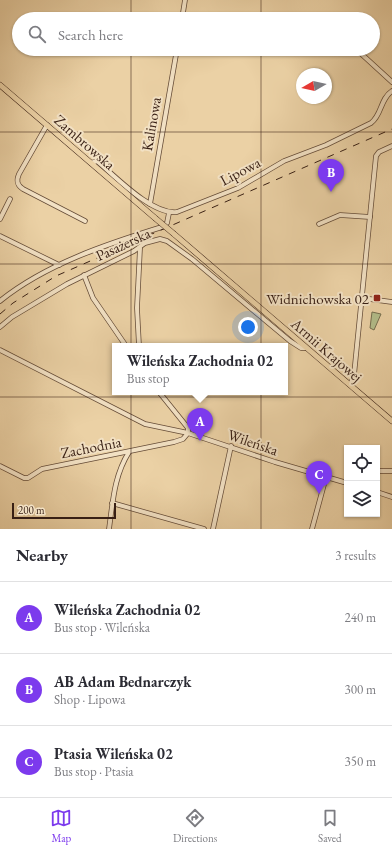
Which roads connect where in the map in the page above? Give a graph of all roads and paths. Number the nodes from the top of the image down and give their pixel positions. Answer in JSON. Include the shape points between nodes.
{"nodes":[{"id":1,"x":185,"y":0,"type":"edge"},
{"id":2,"x":183,"y":12,"type":"edge"},
{"id":3,"x":176,"y":56,"type":"edge"},
{"id":4,"x":364,"y":56,"type":"edge"},
{"id":5,"x":392,"y":82,"type":"edge"},
{"id":6,"x":0,"y":85,"type":"edge"},
{"id":7,"x":392,"y":91,"type":"edge"},
{"id":8,"x":47,"y":125,"type":"junction"},
{"id":9,"x":392,"y":146,"type":"edge"},
{"id":10,"x":91,"y":163,"type":"junction"},
{"id":11,"x":10,"y":199,"type":"dead end"},
{"id":12,"x":150,"y":204,"type":"junction"},
{"id":13,"x":169,"y":213,"type":"junction"},
{"id":14,"x":370,"y":218,"type":"junction"},
{"id":15,"x":0,"y":219,"type":"edge"},
{"id":16,"x":85,"y":221,"type":"dead end"},
{"id":17,"x":319,"y":224,"type":"dead end"},
{"id":18,"x":174,"y":234,"type":"joint"},
{"id":19,"x":0,"y":236,"type":"edge"},
{"id":20,"x":140,"y":248,"type":"junction"},
{"id":21,"x":59,"y":265,"type":"junction"},
{"id":22,"x":84,"y":275,"type":"junction"},
{"id":23,"x":362,"y":298,"type":"junction"},
{"id":24,"x":0,"y":301,"type":"edge"},
{"id":25,"x":392,"y":302,"type":"edge"},
{"id":26,"x":0,"y":327,"type":"edge"},
{"id":27,"x":124,"y":343,"type":"edge"},
{"id":28,"x":139,"y":343,"type":"edge"},
{"id":29,"x":306,"y":348,"type":"junction"},
{"id":30,"x":0,"y":350,"type":"edge"},
{"id":31,"x":350,"y":385,"type":"junction"},
{"id":32,"x":161,"y":395,"type":"edge"},
{"id":33,"x":392,"y":421,"type":"edge"},
{"id":34,"x":188,"y":433,"type":"junction"},
{"id":35,"x":231,"y":446,"type":"junction"},
{"id":36,"x":129,"y":452,"type":"junction"},
{"id":37,"x":0,"y":466,"type":"edge"},
{"id":38,"x":380,"y":471,"type":"edge"},
{"id":39,"x":392,"y":471,"type":"edge"},
{"id":40,"x":326,"y":477,"type":"junction"},
{"id":41,"x":344,"y":482,"type":"edge"},
{"id":42,"x":380,"y":493,"type":"edge"},
{"id":43,"x":392,"y":497,"type":"edge"},
{"id":44,"x":112,"y":503,"type":"junction"},
{"id":45,"x":191,"y":527,"type":"edge"},
{"id":46,"x":109,"y":529,"type":"edge"},
{"id":47,"x":204,"y":529,"type":"edge"},
{"id":48,"x":213,"y":529,"type":"edge"},
{"id":49,"x":312,"y":529,"type":"edge"}],
"edges":[{"from":1,"to":2,"type":"street"},
{"from":3,"to":12,"type":"street","name":"Kalinowa"},
{"from":4,"to":5,"type":"street"},
{"from":6,"to":8,"type":"main road","name":"Zambrowska"},
{"from":7,"to":13,"type":"street","name":"Lipowa","via":[[385,98],[376,120],[371,123],[326,145],[284,161],[238,188]]},
{"from":8,"to":10,"type":"main road","name":"Zambrowska"},
{"from":8,"to":16,"type":"street","via":[[18,174],[18,185]]},
{"from":9,"to":14,"type":"street","via":[[377,154]]},
{"from":10,"to":12,"type":"street","via":[[97,161]]},
{"from":10,"to":18,"type":"main road","name":"Zambrowska","bridge":true},
{"from":11,"to":15,"type":"street"},
{"from":12,"to":13,"type":"street"},
{"from":13,"to":21,"type":"street","via":[[168,223],[162,227]]},
{"from":14,"to":17,"type":"street","via":[[340,215]]},
{"from":14,"to":23,"type":"street"},
{"from":18,"to":29,"type":"main road","name":"Armii Krajowej"},
{"from":19,"to":21,"type":"street"},
{"from":20,"to":22,"type":"street","name":"Pasażerska"},
{"from":20,"to":28,"type":"street","via":[[137,308]]},
{"from":20,"to":29,"type":"street","name":"Pasażerska","via":[[145,243],[156,240],[168,241],[290,341],[301,348]]},
{"from":21,"to":24,"type":"street"},
{"from":22,"to":26,"type":"street","name":"Pasażerska","via":[[34,303]]},
{"from":22,"to":27,"type":"street","via":[[93,298]]},
{"from":23,"to":25,"type":"street"},
{"from":23,"to":31,"type":"street","via":[[354,375]]},
{"from":29,"to":31,"type":"main road","name":"Armii Krajowej"},
{"from":30,"to":34,"type":"street","name":"Wileńska","via":[[145,424]]},
{"from":31,"to":33,"type":"main road","name":"Armii Krajowej"},
{"from":32,"to":34,"type":"street","via":[[188,428]]},
{"from":34,"to":35,"type":"street","name":"Wileńska"},
{"from":34,"to":36,"type":"street","name":"Zachodnia","via":[[183,439],[174,442]]},
{"from":35,"to":40,"type":"street","name":"Wileńska"},
{"from":35,"to":48,"type":"street"},
{"from":36,"to":37,"type":"street","name":"Zachodnia","via":[[42,469],[28,478]]},
{"from":36,"to":44,"type":"street","via":[[121,464]]},
{"from":38,"to":39,"type":"street"},
{"from":40,"to":41,"type":"street","name":"Wileńska"},
{"from":40,"to":49,"type":"street"},
{"from":42,"to":43,"type":"street"},
{"from":44,"to":45,"type":"street"},
{"from":44,"to":46,"type":"street"},
{"from":45,"to":47,"type":"street"}]}
